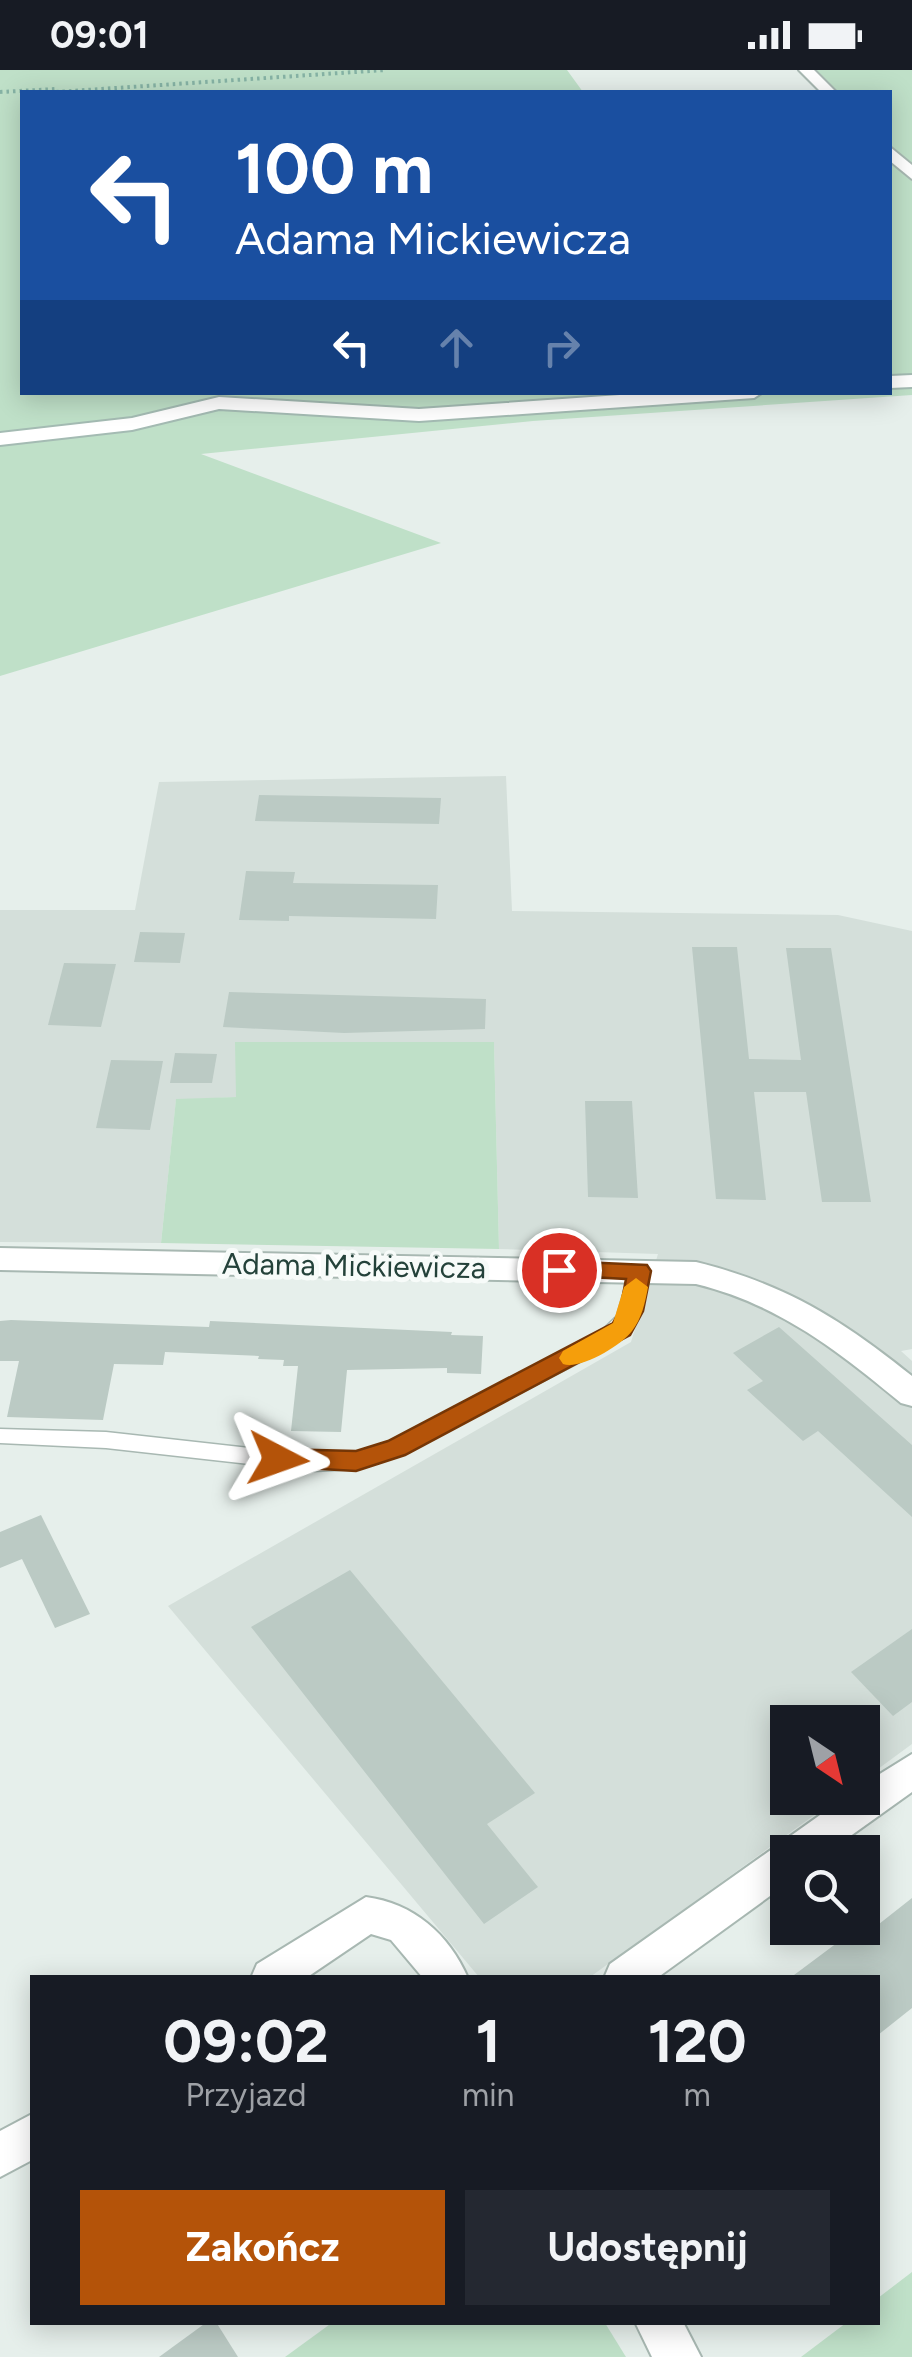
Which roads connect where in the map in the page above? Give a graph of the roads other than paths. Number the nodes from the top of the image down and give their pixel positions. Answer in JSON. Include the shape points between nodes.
{"nodes":[{"id":1,"x":806,"y":70,"type":"edge"},
{"id":2,"x":827,"y":90,"type":"edge"},
{"id":3,"x":892,"y":154,"type":"edge"},
{"id":4,"x":912,"y":174,"type":"edge"},
{"id":5,"x":710,"y":395,"type":"edge"},
{"id":6,"x":0,"y":439,"type":"edge"},
{"id":7,"x":0,"y":1260,"type":"edge"},
{"id":8,"x":639,"y":1271,"type":"junction"},
{"id":9,"x":912,"y":1394,"type":"edge"},
{"id":10,"x":0,"y":1436,"type":"edge"},
{"id":11,"x":912,"y":1771,"type":"edge"},
{"id":12,"x":822,"y":1835,"type":"edge"},
{"id":13,"x":770,"y":1873,"type":"edge"},
{"id":14,"x":276,"y":1975,"type":"edge"},
{"id":15,"x":446,"y":1975,"type":"edge"},
{"id":16,"x":628,"y":1975,"type":"edge"},
{"id":17,"x":30,"y":2136,"type":"edge"},
{"id":18,"x":0,"y":2156,"type":"edge"},
{"id":19,"x":659,"y":2325,"type":"edge"},
{"id":20,"x":678,"y":2357,"type":"edge"}],
"edges":[{"from":1,"to":2,"type":"street"},
{"from":3,"to":4,"type":"street"},
{"from":5,"to":6,"type":"street","via":[[419,415],[219,403],[156,420]]},
{"from":7,"to":8,"type":"street","name":"Adama Mickiewicza"},
{"from":8,"to":9,"type":"street","name":"Adama Mickiewicza","via":[[696,1273],[776,1296],[819,1318]]},
{"from":8,"to":10,"type":"lane","via":[[632,1311],[602,1342],[396,1448],[356,1461],[312,1463],[106,1440]]},
{"from":11,"to":12,"type":"street"},
{"from":13,"to":16,"type":"street"},
{"from":14,"to":15,"type":"street","via":[[366,1915],[406,1925]]},
{"from":17,"to":18,"type":"street"},
{"from":19,"to":20,"type":"street"}]}
